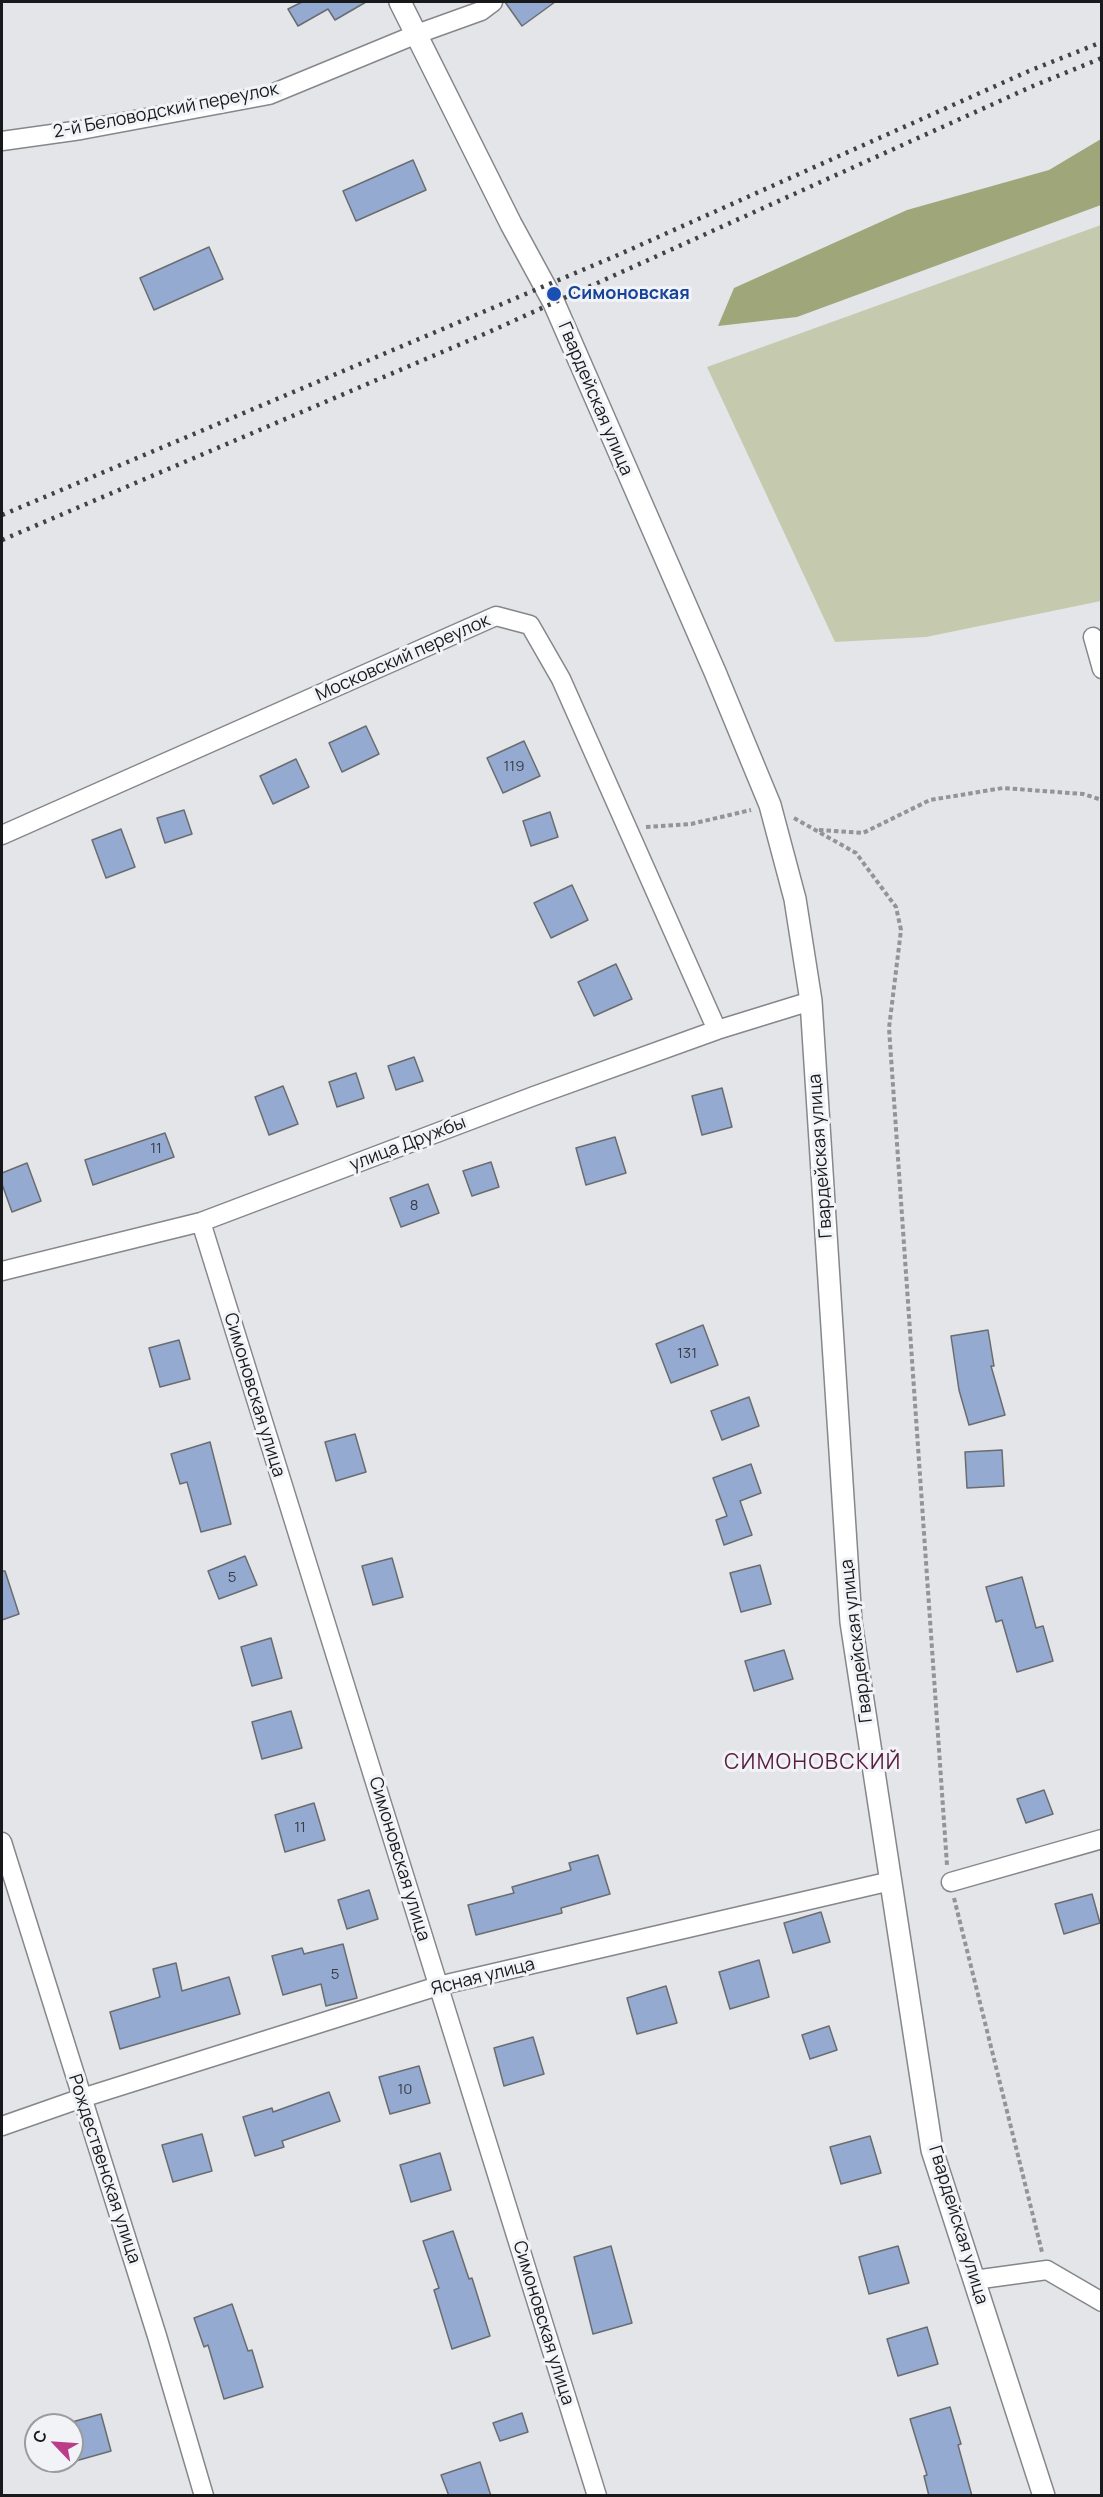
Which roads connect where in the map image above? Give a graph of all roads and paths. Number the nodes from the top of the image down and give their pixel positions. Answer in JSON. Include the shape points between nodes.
{"nodes":[{"id":1,"x":400,"y":2,"type":"edge"},
{"id":2,"x":493,"y":2,"type":"edge"},
{"id":3,"x":417,"y":34,"type":"junction"},
{"id":4,"x":2,"y":141,"type":"edge"},
{"id":5,"x":1092,"y":637,"type":"dead end"},
{"id":6,"x":1101,"y":669,"type":"edge"},
{"id":7,"x":1101,"y":800,"type":"edge"},
{"id":8,"x":770,"y":805,"type":"junction"},
{"id":9,"x":627,"y":828,"type":"junction"},
{"id":10,"x":815,"y":830,"type":"junction"},
{"id":11,"x":2,"y":835,"type":"edge"},
{"id":12,"x":811,"y":1001,"type":"junction"},
{"id":13,"x":717,"y":1030,"type":"junction"},
{"id":14,"x":201,"y":1222,"type":"junction"},
{"id":15,"x":2,"y":1271,"type":"edge"},
{"id":16,"x":1101,"y":1839,"type":"edge"},
{"id":17,"x":2,"y":1842,"type":"edge"},
{"id":18,"x":891,"y":1881,"type":"junction"},
{"id":19,"x":951,"y":1882,"type":"junction"},
{"id":20,"x":438,"y":1986,"type":"junction"},
{"id":21,"x":82,"y":2098,"type":"junction"},
{"id":22,"x":2,"y":2126,"type":"edge"},
{"id":23,"x":1047,"y":2270,"type":"junction"},
{"id":24,"x":974,"y":2280,"type":"junction"},
{"id":25,"x":1101,"y":2302,"type":"edge"},
{"id":26,"x":204,"y":2496,"type":"edge"},
{"id":27,"x":597,"y":2496,"type":"edge"},
{"id":28,"x":1044,"y":2496,"type":"edge"}],
"edges":[{"from":1,"to":3,"type":"street","name":"Гвардейская улица"},
{"from":2,"to":3,"type":"street","name":"2-й Беловодский переулок","via":[[481,11]]},
{"from":3,"to":4,"type":"street","name":"2-й Беловодский переулок","via":[[269,95]]},
{"from":3,"to":8,"type":"street","name":"Гвардейская улица","via":[[554,303]]},
{"from":5,"to":6,"type":"street"},
{"from":7,"to":10,"type":"path","via":[[1083,794],[1003,788],[930,800],[863,833]]},
{"from":8,"to":9,"type":"path","via":[[691,824]]},
{"from":8,"to":10,"type":"path"},
{"from":8,"to":12,"type":"street","name":"Гвардейская улица","via":[[795,899]]},
{"from":9,"to":11,"type":"street","name":"Московский переулок","via":[[561,679],[530,625],[496,616]]},
{"from":9,"to":13,"type":"street","name":"Московский переулок"},
{"from":10,"to":19,"type":"path","via":[[856,853],[896,907],[901,930],[889,1028],[945,1853]]},
{"from":12,"to":13,"type":"street","name":"улица Дружбы"},
{"from":12,"to":18,"type":"street","name":"Гвардейская улица","via":[[851,1622]]},
{"from":13,"to":14,"type":"street","name":"улица Дружбы"},
{"from":14,"to":15,"type":"street","name":"улица Дружбы"},
{"from":14,"to":20,"type":"street","name":"Симоновская улица"},
{"from":16,"to":19,"type":"street"},
{"from":17,"to":21,"type":"street","name":"Рождественская улица"},
{"from":18,"to":20,"type":"street","name":"Ясная улица"},
{"from":18,"to":24,"type":"street","name":"Гвардейская улица","via":[[932,2150]]},
{"from":19,"to":23,"type":"path"},
{"from":20,"to":21,"type":"street","name":"Ясная улица"},
{"from":20,"to":27,"type":"street","name":"Симоновская улица"},
{"from":21,"to":22,"type":"street","name":"Ясная улица"},
{"from":21,"to":26,"type":"street","name":"Рождественская улица"},
{"from":23,"to":24,"type":"street"},
{"from":23,"to":25,"type":"street"},
{"from":24,"to":28,"type":"street","name":"Гвардейская улица"}]}
